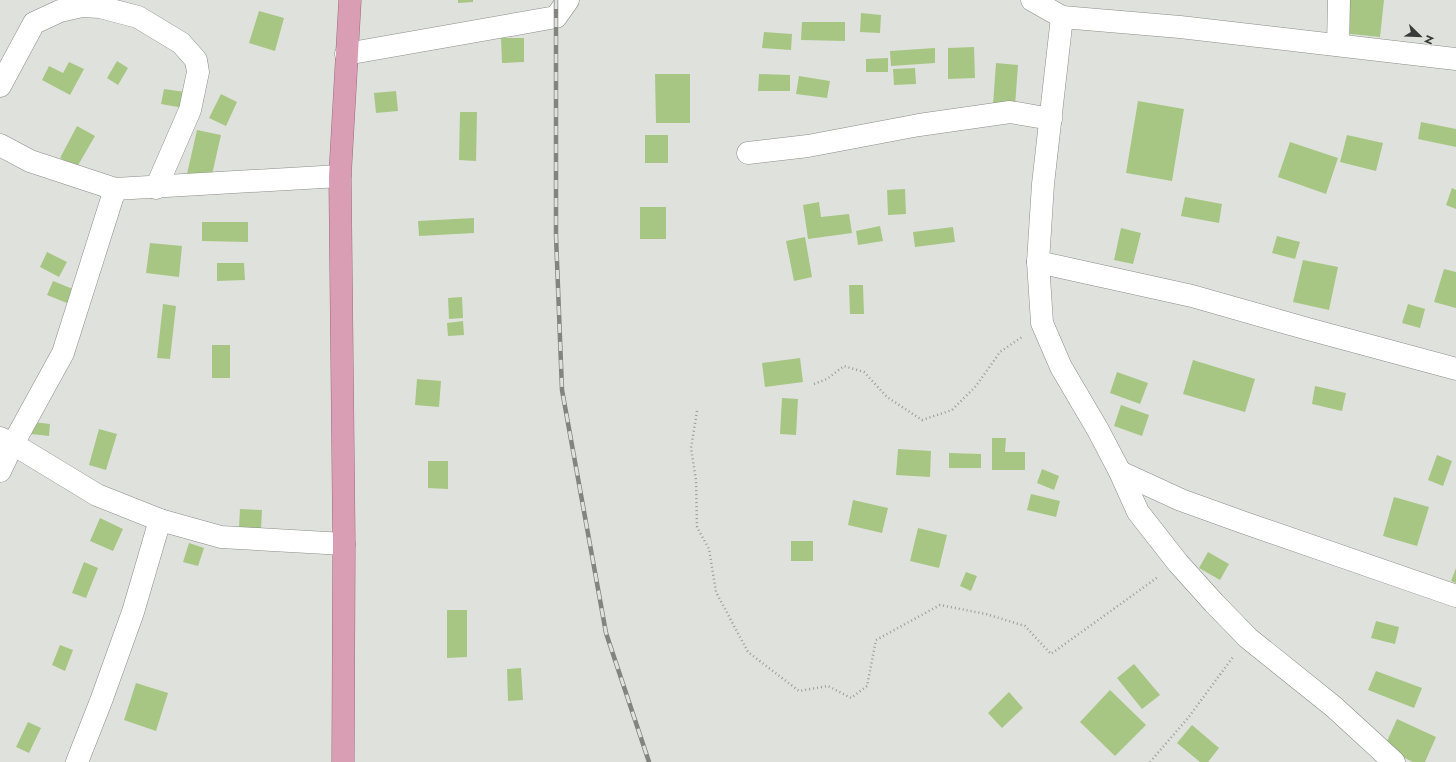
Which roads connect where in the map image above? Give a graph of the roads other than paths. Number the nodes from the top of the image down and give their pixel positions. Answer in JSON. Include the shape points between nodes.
{"nodes":[{"id":1,"x":350,"y":0,"type":"edge"},
{"id":2,"x":568,"y":0,"type":"edge"},
{"id":3,"x":1032,"y":0,"type":"edge"},
{"id":4,"x":1339,"y":0,"type":"edge"},
{"id":5,"x":1062,"y":18,"type":"junction"},
{"id":6,"x":1338,"y":45,"type":"junction"},
{"id":7,"x":346,"y":54,"type":"junction"},
{"id":8,"x":1456,"y":59,"type":"edge"},
{"id":9,"x":0,"y":86,"type":"edge"},
{"id":10,"x":1051,"y":119,"type":"junction"},
{"id":11,"x":0,"y":146,"type":"edge"},
{"id":12,"x":748,"y":153,"type":"dead end"},
{"id":13,"x":340,"y":176,"type":"junction"},
{"id":14,"x":156,"y":188,"type":"junction"},
{"id":15,"x":115,"y":189,"type":"junction"},
{"id":16,"x":1038,"y":262,"type":"junction"},
{"id":17,"x":1456,"y":369,"type":"edge"},
{"id":18,"x":6,"y":441,"type":"edge"},
{"id":19,"x":0,"y":471,"type":"edge"},
{"id":20,"x":1120,"y":472,"type":"junction"},
{"id":21,"x":160,"y":520,"type":"junction"},
{"id":22,"x":344,"y":544,"type":"junction"},
{"id":23,"x":1456,"y":596,"type":"edge"},
{"id":24,"x":76,"y":762,"type":"edge"},
{"id":25,"x":343,"y":762,"type":"edge"},
{"id":26,"x":1394,"y":762,"type":"edge"}],
"edges":[{"from":1,"to":7,"type":"highway"},
{"from":2,"to":7,"type":"street","via":[[556,17]]},
{"from":3,"to":5,"type":"street"},
{"from":4,"to":6,"type":"street"},
{"from":5,"to":6,"type":"street"},
{"from":5,"to":10,"type":"street"},
{"from":6,"to":8,"type":"street"},
{"from":7,"to":13,"type":"highway"},
{"from":9,"to":14,"type":"street","via":[[34,22],[60,11],[82,6],[100,7],[138,17],[181,44],[196,60],[198,72],[190,110]]},
{"from":10,"to":12,"type":"street","via":[[1010,112],[919,125],[808,146]]},
{"from":10,"to":16,"type":"street","via":[[1042,184]]},
{"from":11,"to":15,"type":"street","via":[[30,161]]},
{"from":13,"to":14,"type":"street"},
{"from":13,"to":22,"type":"highway"},
{"from":14,"to":15,"type":"street"},
{"from":15,"to":18,"type":"street","via":[[63,353]]},
{"from":16,"to":17,"type":"street","via":[[1192,296]]},
{"from":16,"to":20,"type":"street","via":[[1042,323],[1061,367]]},
{"from":18,"to":19,"type":"street"},
{"from":18,"to":21,"type":"street","via":[[97,495]]},
{"from":20,"to":23,"type":"street","via":[[1188,503]]},
{"from":20,"to":26,"type":"street","via":[[1138,512],[1214,603],[1248,638],[1334,707]]},
{"from":21,"to":22,"type":"street","via":[[221,537]]},
{"from":21,"to":24,"type":"street","via":[[133,612]]},
{"from":22,"to":25,"type":"highway"}]}
